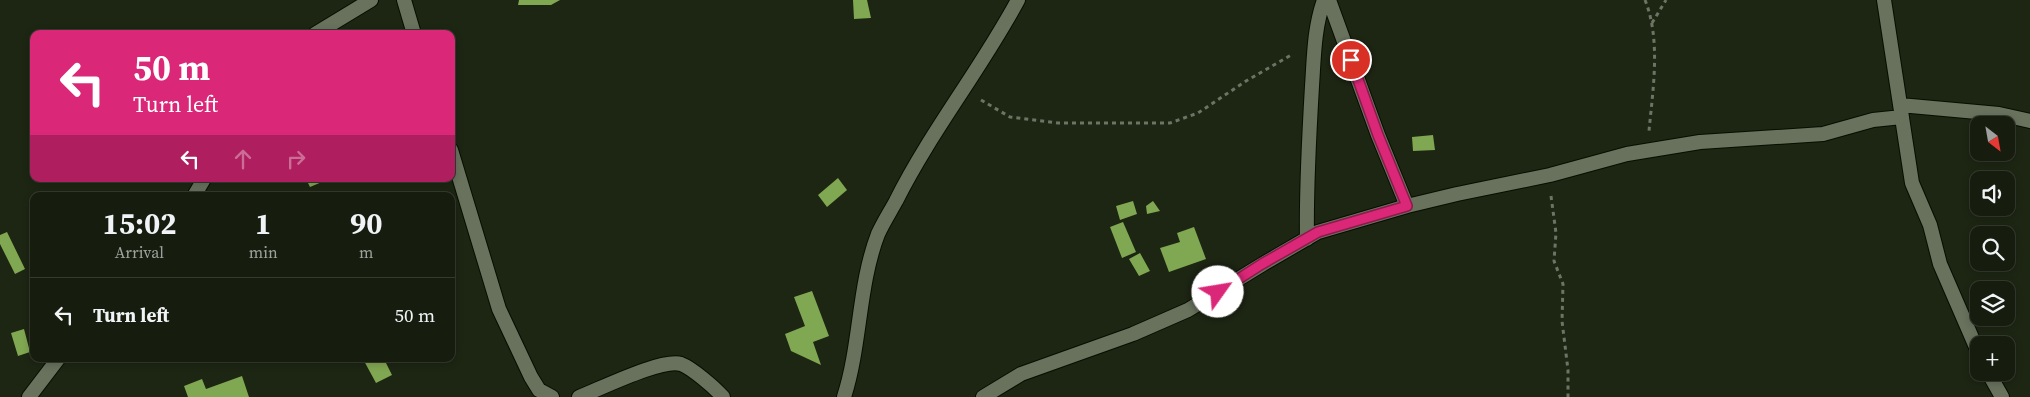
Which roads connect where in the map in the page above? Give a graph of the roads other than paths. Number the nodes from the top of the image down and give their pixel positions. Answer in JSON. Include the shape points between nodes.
{"nodes":[{"id":1,"x":371,"y":0,"type":"edge"},
{"id":2,"x":404,"y":0,"type":"edge"},
{"id":3,"x":1018,"y":0,"type":"edge"},
{"id":4,"x":1324,"y":0,"type":"edge"},
{"id":5,"x":1329,"y":0,"type":"edge"},
{"id":6,"x":1884,"y":0,"type":"edge"},
{"id":7,"x":322,"y":30,"type":"edge"},
{"id":8,"x":413,"y":30,"type":"edge"},
{"id":9,"x":1901,"y":111,"type":"junction"},
{"id":10,"x":2030,"y":121,"type":"edge"},
{"id":11,"x":455,"y":163,"type":"edge"},
{"id":12,"x":1407,"y":206,"type":"junction"},
{"id":13,"x":1307,"y":239,"type":"junction"},
{"id":14,"x":1971,"y":336,"type":"edge"},
{"id":15,"x":56,"y":362,"type":"edge"},
{"id":16,"x":1993,"y":381,"type":"edge"},
{"id":17,"x":29,"y":397,"type":"edge"},
{"id":18,"x":552,"y":397,"type":"edge"},
{"id":19,"x":579,"y":397,"type":"edge"},
{"id":20,"x":723,"y":397,"type":"edge"},
{"id":21,"x":844,"y":397,"type":"edge"},
{"id":22,"x":983,"y":397,"type":"edge"},
{"id":23,"x":2002,"y":397,"type":"edge"}],
"edges":[{"from":1,"to":7,"type":"street"},
{"from":2,"to":8,"type":"street"},
{"from":3,"to":21,"type":"street","via":[[911,170],[878,235],[862,297],[853,370]]},
{"from":4,"to":13,"type":"street","via":[[1314,40],[1307,154]]},
{"from":5,"to":12,"type":"street"},
{"from":6,"to":9,"type":"street"},
{"from":9,"to":10,"type":"street","via":[[1999,114]]},
{"from":9,"to":12,"type":"street","via":[[1823,134],[1700,142],[1627,154],[1550,175]]},
{"from":9,"to":14,"type":"street","via":[[1912,183],[1930,225],[1940,264]]},
{"from":11,"to":18,"type":"street","via":[[499,309],[531,378],[540,390]]},
{"from":12,"to":13,"type":"street","via":[[1318,232]]},
{"from":13,"to":22,"type":"street","via":[[1188,310],[1133,334],[1021,374]]},
{"from":15,"to":17,"type":"street"},
{"from":16,"to":23,"type":"street"},
{"from":19,"to":20,"type":"street","via":[[652,366],[674,363],[681,364]]}]}
